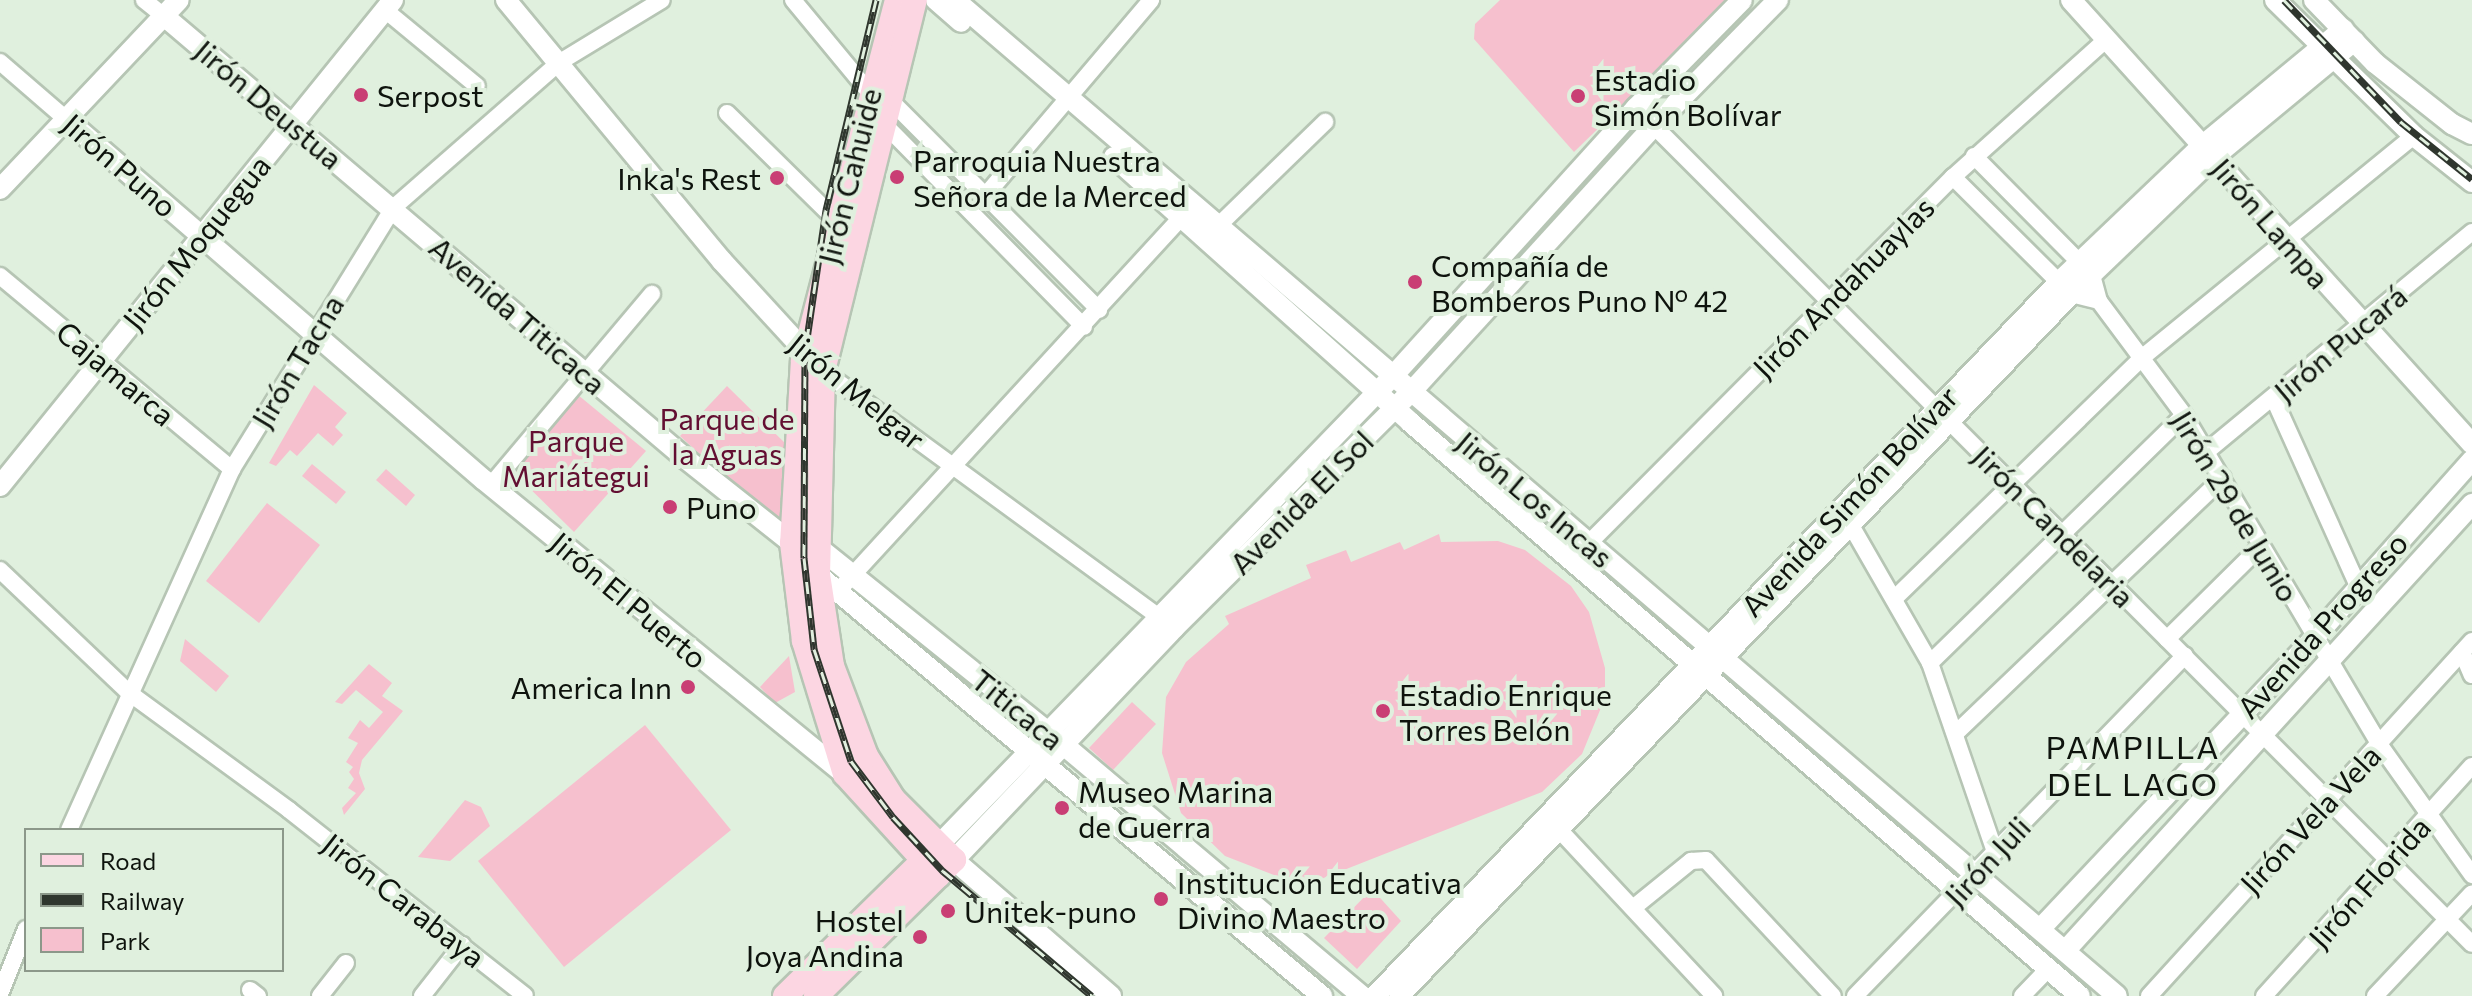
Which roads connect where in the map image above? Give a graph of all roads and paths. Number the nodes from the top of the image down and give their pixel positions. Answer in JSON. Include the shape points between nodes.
{"nodes":[{"id":1,"x":144,"y":0,"type":"edge"},
{"id":2,"x":179,"y":0,"type":"edge"},
{"id":3,"x":506,"y":0,"type":"edge"},
{"id":4,"x":662,"y":0,"type":"edge"},
{"id":5,"x":793,"y":0,"type":"edge"},
{"id":6,"x":897,"y":0,"type":"edge"},
{"id":7,"x":915,"y":0,"type":"edge"},
{"id":8,"x":936,"y":0,"type":"edge"},
{"id":9,"x":955,"y":0,"type":"edge"},
{"id":10,"x":1151,"y":0,"type":"edge"},
{"id":11,"x":1742,"y":0,"type":"edge"},
{"id":12,"x":2071,"y":0,"type":"edge"},
{"id":13,"x":2275,"y":0,"type":"edge"},
{"id":14,"x":2314,"y":0,"type":"edge"},
{"id":15,"x":1766,"y":4,"type":"edge"},
{"id":16,"x":389,"y":5,"type":"edge"},
{"id":17,"x":164,"y":16,"type":"junction"},
{"id":18,"x":2349,"y":35,"type":"junction"},
{"id":19,"x":2107,"y":39,"type":"junction"},
{"id":20,"x":2329,"y":54,"type":"junction"},
{"id":21,"x":0,"y":62,"type":"edge"},
{"id":22,"x":560,"y":62,"type":"junction"},
{"id":23,"x":477,"y":86,"type":"dead end"},
{"id":24,"x":880,"y":95,"type":"junction"},
{"id":25,"x":1063,"y":105,"type":"junction"},
{"id":26,"x":1636,"y":108,"type":"junction"},
{"id":27,"x":727,"y":113,"type":"dead end"},
{"id":28,"x":66,"y":119,"type":"junction"},
{"id":29,"x":1325,"y":122,"type":"dead end"},
{"id":30,"x":292,"y":124,"type":"junction"},
{"id":31,"x":886,"y":126,"type":"junction"},
{"id":32,"x":1654,"y":126,"type":"junction"},
{"id":33,"x":2472,"y":134,"type":"edge"},
{"id":34,"x":2414,"y":136,"type":"junction"},
{"id":35,"x":2208,"y":151,"type":"junction"},
{"id":36,"x":1974,"y":156,"type":"junction"},
{"id":37,"x":1953,"y":177,"type":"junction"},
{"id":38,"x":2472,"y":182,"type":"edge"},
{"id":39,"x":0,"y":189,"type":"edge"},
{"id":40,"x":985,"y":196,"type":"junction"},
{"id":41,"x":393,"y":208,"type":"junction"},
{"id":42,"x":1187,"y":211,"type":"junction"},
{"id":43,"x":837,"y":222,"type":"junction"},
{"id":44,"x":1217,"y":227,"type":"junction"},
{"id":45,"x":2472,"y":232,"type":"edge"},
{"id":46,"x":201,"y":236,"type":"junction"},
{"id":47,"x":856,"y":239,"type":"junction"},
{"id":48,"x":2285,"y":239,"type":"junction"},
{"id":49,"x":2086,"y":269,"type":"junction"},
{"id":50,"x":0,"y":276,"type":"edge"},
{"id":51,"x":2066,"y":288,"type":"junction"},
{"id":52,"x":652,"y":294,"type":"dead end"},
{"id":53,"x":1828,"y":299,"type":"junction"},
{"id":54,"x":2099,"y":301,"type":"junction"},
{"id":55,"x":1099,"y":310,"type":"junction"},
{"id":56,"x":2362,"y":325,"type":"junction"},
{"id":57,"x":1084,"y":327,"type":"junction"},
{"id":58,"x":313,"y":332,"type":"junction"},
{"id":59,"x":805,"y":352,"type":"junction"},
{"id":60,"x":2144,"y":356,"type":"junction"},
{"id":61,"x":101,"y":360,"type":"junction"},
{"id":62,"x":823,"y":371,"type":"junction"},
{"id":63,"x":585,"y":373,"type":"junction"},
{"id":64,"x":1385,"y":383,"type":"junction"},
{"id":65,"x":2274,"y":399,"type":"junction"},
{"id":66,"x":1402,"y":401,"type":"junction"},
{"id":67,"x":1942,"y":414,"type":"junction"},
{"id":68,"x":2184,"y":415,"type":"junction"},
{"id":69,"x":2472,"y":444,"type":"edge"},
{"id":70,"x":2206,"y":452,"type":"junction"},
{"id":71,"x":2472,"y":460,"type":"edge"},
{"id":72,"x":232,"y":469,"type":"junction"},
{"id":73,"x":956,"y":469,"type":"junction"},
{"id":74,"x":2223,"y":478,"type":"junction"},
{"id":75,"x":2011,"y":483,"type":"junction"},
{"id":76,"x":491,"y":485,"type":"junction"},
{"id":77,"x":0,"y":486,"type":"edge"},
{"id":78,"x":2472,"y":504,"type":"edge"},
{"id":79,"x":1846,"y":515,"type":"junction"},
{"id":80,"x":2061,"y":533,"type":"junction"},
{"id":81,"x":792,"y":543,"type":"junction"},
{"id":82,"x":1588,"y":544,"type":"junction"},
{"id":83,"x":2261,"y":546,"type":"junction"},
{"id":84,"x":819,"y":548,"type":"junction"},
{"id":85,"x":0,"y":570,"type":"edge"},
{"id":86,"x":818,"y":575,"type":"junction"},
{"id":87,"x":846,"y":583,"type":"junction"},
{"id":88,"x":2113,"y":584,"type":"junction"},
{"id":89,"x":2358,"y":586,"type":"junction"},
{"id":90,"x":1896,"y":597,"type":"junction"},
{"id":91,"x":1157,"y":615,"type":"junction"},
{"id":92,"x":1174,"y":628,"type":"junction"},
{"id":93,"x":2314,"y":638,"type":"junction"},
{"id":94,"x":2167,"y":639,"type":"junction"},
{"id":95,"x":2467,"y":647,"type":"edge"},
{"id":96,"x":1718,"y":652,"type":"junction"},
{"id":97,"x":2185,"y":656,"type":"junction"},
{"id":98,"x":2329,"y":662,"type":"junction"},
{"id":99,"x":1930,"y":663,"type":"junction"},
{"id":100,"x":1703,"y":669,"type":"junction"},
{"id":101,"x":2472,"y":675,"type":"edge"},
{"id":102,"x":128,"y":692,"type":"junction"},
{"id":103,"x":2241,"y":714,"type":"junction"},
{"id":104,"x":1048,"y":732,"type":"junction"},
{"id":105,"x":2263,"y":732,"type":"junction"},
{"id":106,"x":1956,"y":733,"type":"junction"},
{"id":107,"x":2379,"y":744,"type":"junction"},
{"id":108,"x":1065,"y":746,"type":"junction"},
{"id":109,"x":1030,"y":751,"type":"junction"},
{"id":110,"x":2472,"y":766,"type":"edge"},
{"id":111,"x":1047,"y":768,"type":"junction"},
{"id":112,"x":845,"y":774,"type":"junction"},
{"id":113,"x":2327,"y":799,"type":"junction"},
{"id":114,"x":2428,"y":818,"type":"junction"},
{"id":115,"x":1553,"y":823,"type":"junction"},
{"id":116,"x":70,"y":828,"type":"edge"},
{"id":117,"x":1995,"y":852,"type":"junction"},
{"id":118,"x":938,"y":861,"type":"junction"},
{"id":119,"x":2390,"y":862,"type":"junction"},
{"id":120,"x":1975,"y":874,"type":"junction"},
{"id":121,"x":2472,"y":875,"type":"edge"},
{"id":122,"x":1959,"y":891,"type":"junction"},
{"id":123,"x":2472,"y":893,"type":"edge"},
{"id":124,"x":1633,"y":908,"type":"junction"},
{"id":125,"x":2447,"y":919,"type":"junction"},
{"id":126,"x":2040,"y":929,"type":"junction"},
{"id":127,"x":24,"y":932,"type":"edge"},
{"id":128,"x":2472,"y":944,"type":"edge"},
{"id":129,"x":462,"y":945,"type":"junction"},
{"id":130,"x":2065,"y":951,"type":"junction"},
{"id":131,"x":6,"y":955,"type":"edge"},
{"id":132,"x":346,"y":963,"type":"dead end"},
{"id":133,"x":2048,"y":969,"type":"junction"},
{"id":134,"x":0,"y":994,"type":"edge"},
{"id":135,"x":320,"y":996,"type":"edge"},
{"id":136,"x":422,"y":996,"type":"edge"},
{"id":137,"x":525,"y":996,"type":"edge"},
{"id":138,"x":785,"y":996,"type":"edge"},
{"id":139,"x":816,"y":996,"type":"edge"},
{"id":140,"x":1111,"y":996,"type":"edge"},
{"id":141,"x":1322,"y":996,"type":"edge"},
{"id":142,"x":1362,"y":996,"type":"edge"},
{"id":143,"x":1375,"y":996,"type":"edge"},
{"id":144,"x":1399,"y":996,"type":"edge"},
{"id":145,"x":1714,"y":996,"type":"edge"},
{"id":146,"x":1833,"y":996,"type":"edge"},
{"id":147,"x":1855,"y":996,"type":"edge"},
{"id":148,"x":2022,"y":996,"type":"edge"},
{"id":149,"x":2080,"y":996,"type":"edge"},
{"id":150,"x":2117,"y":996,"type":"edge"},
{"id":151,"x":2149,"y":996,"type":"edge"},
{"id":152,"x":2264,"y":996,"type":"edge"},
{"id":153,"x":2375,"y":996,"type":"edge"}],
"edges":[{"from":1,"to":17,"type":"street","name":"Jirón Deustua"},
{"from":2,"to":17,"type":"street"},
{"from":3,"to":22,"type":"street","name":"Jirón Melgar"},
{"from":4,"to":22,"type":"street","name":"Jirón Tacna"},
{"from":5,"to":24,"type":"street"},
{"from":6,"to":24,"type":"main road","name":"Jirón Cahuide"},
{"from":7,"to":24,"type":"main road"},
{"from":8,"to":25,"type":"street","name":"Jirón Los Incas"},
{"from":9,"to":25,"type":"street","name":"Jirón Los Incas"},
{"from":10,"to":25,"type":"street"},
{"from":11,"to":26,"type":"street","name":"Avenida El Sol"},
{"from":12,"to":19,"type":"street","name":"Jirón Lampa"},
{"from":13,"to":20,"type":"street"},
{"from":14,"to":18,"type":"street"},
{"from":15,"to":32,"type":"street","name":"Avenida El Sol"},
{"from":16,"to":23,"type":"street"},
{"from":16,"to":30,"type":"street","name":"Jirón Moquegua"},
{"from":17,"to":28,"type":"street"},
{"from":17,"to":30,"type":"street","name":"Jirón Deustua"},
{"from":18,"to":20,"type":"street","name":"Avenida Simón Bolívar"},
{"from":18,"to":33,"type":"street","via":[[2403,86]]},
{"from":19,"to":35,"type":"street","name":"Jirón Lampa"},
{"from":19,"to":36,"type":"street","name":"Jirón Andahuaylas"},
{"from":20,"to":34,"type":"street"},
{"from":20,"to":35,"type":"street","name":"Avenida Simón Bolívar"},
{"from":21,"to":28,"type":"street","name":"Jirón Puno"},
{"from":22,"to":41,"type":"street","name":"Jirón Tacna"},
{"from":22,"to":59,"type":"street","name":"Jirón Melgar","via":[[722,261]]},
{"from":24,"to":31,"type":"main road"},
{"from":24,"to":40,"type":"street"},
{"from":24,"to":43,"type":"main road","name":"Jirón Cahuide"},
{"from":25,"to":40,"type":"street"},
{"from":25,"to":42,"type":"street","name":"Jirón Los Incas"},
{"from":26,"to":32,"type":"street","name":"Jirón Candelaria"},
{"from":26,"to":64,"type":"street","name":"Avenida El Sol"},
{"from":27,"to":43,"type":"street"},
{"from":28,"to":39,"type":"street"},
{"from":28,"to":46,"type":"street","name":"Jirón Puno"},
{"from":29,"to":44,"type":"street"},
{"from":30,"to":41,"type":"street","name":"Jirón Deustua"},
{"from":30,"to":46,"type":"street","name":"Jirón Moquegua"},
{"from":31,"to":47,"type":"main road"},
{"from":31,"to":57,"type":"street"},
{"from":32,"to":53,"type":"street","name":"Jirón Candelaria"},
{"from":32,"to":66,"type":"street","name":"Avenida El Sol"},
{"from":34,"to":38,"type":"street"},
{"from":34,"to":48,"type":"street"},
{"from":35,"to":48,"type":"street","name":"Jirón Lampa"},
{"from":35,"to":49,"type":"street","name":"Avenida Simón Bolívar"},
{"from":36,"to":37,"type":"street","name":"Jirón Andahuaylas"},
{"from":36,"to":49,"type":"street","name":"Jirón 29 de Junio"},
{"from":37,"to":51,"type":"street"},
{"from":37,"to":53,"type":"street","name":"Jirón Andahuaylas"},
{"from":40,"to":55,"type":"street"},
{"from":41,"to":58,"type":"street","name":"Jirón Tacna"},
{"from":41,"to":63,"type":"street","name":"Avenida Titicaca"},
{"from":42,"to":44,"type":"street","name":"Jirón Los Incas"},
{"from":42,"to":55,"type":"street"},
{"from":42,"to":64,"type":"street","name":"Jirón Los Incas"},
{"from":43,"to":47,"type":"street"},
{"from":43,"to":59,"type":"main road","name":"Jirón Cahuide"},
{"from":44,"to":64,"type":"street","name":"Jirón Los Incas"},
{"from":45,"to":56,"type":"street","name":"Jirón Pucará"},
{"from":46,"to":58,"type":"street","name":"Jirón Puno"},
{"from":46,"to":61,"type":"street","name":"Jirón Moquegua"},
{"from":47,"to":62,"type":"main road"},
{"from":48,"to":56,"type":"street","name":"Jirón Lampa"},
{"from":48,"to":60,"type":"street"},
{"from":49,"to":51,"type":"street","name":"Avenida Simón Bolívar"},
{"from":49,"to":54,"type":"street","name":"Jirón 29 de Junio"},
{"from":50,"to":61,"type":"street","name":"Cajamarca"},
{"from":51,"to":54,"type":"street"},
{"from":51,"to":67,"type":"street","name":"Avenida Simón Bolívar"},
{"from":52,"to":63,"type":"street"},
{"from":53,"to":67,"type":"street","name":"Jirón Candelaria"},
{"from":53,"to":82,"type":"street","name":"Jirón Andahuaylas"},
{"from":54,"to":60,"type":"street","name":"Jirón 29 de Junio"},
{"from":55,"to":57,"type":"street"},
{"from":56,"to":65,"type":"street","name":"Jirón Pucará"},
{"from":56,"to":69,"type":"street","name":"Jirón Lampa"},
{"from":57,"to":73,"type":"street"},
{"from":58,"to":72,"type":"street","name":"Jirón Tacna"},
{"from":58,"to":76,"type":"street","name":"Jirón El Puerto"},
{"from":59,"to":62,"type":"street","name":"Jirón Melgar"},
{"from":59,"to":81,"type":"main road","name":"Jirón Cahuide"},
{"from":60,"to":68,"type":"street","name":"Jirón 29 de Junio"},
{"from":60,"to":75,"type":"street"},
{"from":61,"to":72,"type":"street","name":"Cajamarca"},
{"from":61,"to":77,"type":"street","name":"Jirón Moquegua"},
{"from":62,"to":73,"type":"street","name":"Jirón Melgar"},
{"from":62,"to":84,"type":"main road"},
{"from":63,"to":76,"type":"street"},
{"from":63,"to":81,"type":"street","name":"Avenida Titicaca"},
{"from":64,"to":66,"type":"street","name":"Jirón Los Incas"},
{"from":64,"to":91,"type":"street","name":"Avenida El Sol"},
{"from":65,"to":70,"type":"street","name":"Jirón Pucará"},
{"from":65,"to":89,"type":"street"},
{"from":66,"to":82,"type":"street","name":"Jirón Los Incas"},
{"from":66,"to":92,"type":"street","name":"Avenida El Sol"},
{"from":66,"to":100,"type":"street","name":"Jirón Los Incas"},
{"from":67,"to":75,"type":"street","name":"Jirón Candelaria"},
{"from":67,"to":79,"type":"street","name":"Avenida Simón Bolívar"},
{"from":68,"to":70,"type":"street","name":"Jirón 29 de Junio"},
{"from":68,"to":80,"type":"street"},
{"from":70,"to":74,"type":"street","name":"Jirón 29 de Junio"},
{"from":71,"to":89,"type":"street","name":"Avenida Progreso"},
{"from":72,"to":102,"type":"street","name":"Jirón Tacna"},
{"from":73,"to":87,"type":"street"},
{"from":73,"to":91,"type":"street","name":"Jirón Melgar"},
{"from":74,"to":83,"type":"street","name":"Jirón 29 de Junio"},
{"from":74,"to":88,"type":"street"},
{"from":75,"to":80,"type":"street","name":"Jirón Candelaria"},
{"from":75,"to":90,"type":"street"},
{"from":76,"to":112,"type":"street","name":"Jirón El Puerto"},
{"from":78,"to":98,"type":"street","name":"Avenida Progreso"},
{"from":79,"to":90,"type":"street"},
{"from":79,"to":96,"type":"street","name":"Avenida Simón Bolívar"},
{"from":80,"to":88,"type":"street","name":"Jirón Candelaria"},
{"from":80,"to":99,"type":"street"},
{"from":81,"to":84,"type":"street"},
{"from":81,"to":86,"type":"street","name":"Avenida Titicaca"},
{"from":81,"to":112,"type":"main road","name":"Jirón Cahuide","via":[[804,641]]},
{"from":82,"to":96,"type":"street","name":"Jirón Los Incas"},
{"from":83,"to":93,"type":"street","name":"Jirón 29 de Junio"},
{"from":83,"to":94,"type":"street"},
{"from":84,"to":86,"type":"main road"},
{"from":84,"to":87,"type":"street","name":"Titicaca"},
{"from":85,"to":102,"type":"street","name":"Jirón Carabaya"},
{"from":86,"to":87,"type":"street","name":"Titicaca"},
{"from":86,"to":118,"type":"main road","via":[[832,666],[848,714],[893,799]]},
{"from":87,"to":104,"type":"street","name":"Titicaca"},
{"from":87,"to":109,"type":"street","name":"Titicaca"},
{"from":88,"to":94,"type":"street","name":"Jirón Candelaria"},
{"from":88,"to":106,"type":"street"},
{"from":89,"to":93,"type":"street","name":"Avenida Progreso"},
{"from":90,"to":99,"type":"street"},
{"from":91,"to":92,"type":"street","name":"Jirón Melgar"},
{"from":91,"to":104,"type":"street","name":"Avenida El Sol"},
{"from":92,"to":108,"type":"street","name":"Avenida El Sol"},
{"from":93,"to":98,"type":"street","name":"Jirón 29 de Junio"},
{"from":93,"to":103,"type":"street","name":"Avenida Progreso"},
{"from":94,"to":97,"type":"street","name":"Jirón Candelaria"},
{"from":95,"to":101,"type":"street"},
{"from":95,"to":107,"type":"street","name":"Jirón Vela Vela"},
{"from":96,"to":100,"type":"street","name":"Avenida Simón Bolívar"},
{"from":96,"to":120,"type":"street","name":"Jirón Los Incas"},
{"from":97,"to":103,"type":"street","name":"Jirón Candelaria"},
{"from":97,"to":117,"type":"street","name":"Jirón Juli"},
{"from":98,"to":105,"type":"street","name":"Avenida Progreso"},
{"from":98,"to":107,"type":"street","name":"Jirón 29 de Junio"},
{"from":99,"to":106,"type":"street"},
{"from":100,"to":115,"type":"street","name":"Avenida Simón Bolívar"},
{"from":100,"to":122,"type":"street","name":"Jirón Los Incas"},
{"from":102,"to":116,"type":"street","name":"Jirón Tacna"},
{"from":102,"to":129,"type":"street","name":"Jirón Carabaya"},
{"from":103,"to":105,"type":"street","name":"Jirón Candelaria"},
{"from":103,"to":126,"type":"street","name":"Avenida Progreso"},
{"from":104,"to":108,"type":"street","name":"Titicaca"},
{"from":104,"to":109,"type":"street","name":"Avenida El Sol"},
{"from":105,"to":113,"type":"street","name":"Jirón Candelaria"},
{"from":105,"to":130,"type":"street","name":"Avenida Progreso"},
{"from":106,"to":117,"type":"street"},
{"from":107,"to":113,"type":"street","name":"Jirón Vela Vela"},
{"from":107,"to":114,"type":"street","name":"Jirón 29 de Junio"},
{"from":108,"to":111,"type":"street","name":"Avenida El Sol"},
{"from":108,"to":142,"type":"street","name":"Titicaca"},
{"from":109,"to":111,"type":"street","name":"Titicaca"},
{"from":109,"to":118,"type":"street","name":"Avenida El Sol"},
{"from":110,"to":114,"type":"street","name":"Jirón Florida"},
{"from":111,"to":118,"type":"street","name":"Avenida El Sol"},
{"from":111,"to":141,"type":"street","name":"Titicaca"},
{"from":112,"to":118,"type":"main road","name":"Jirón El Puerto"},
{"from":113,"to":119,"type":"street","name":"Jirón Candelaria"},
{"from":113,"to":151,"type":"street","name":"Jirón Vela Vela"},
{"from":114,"to":119,"type":"street","name":"Jirón Florida"},
{"from":114,"to":121,"type":"street","name":"Jirón 29 de Junio"},
{"from":115,"to":124,"type":"street"},
{"from":115,"to":143,"type":"street","name":"Avenida Simón Bolívar"},
{"from":115,"to":144,"type":"street","name":"Avenida Simón Bolívar"},
{"from":117,"to":120,"type":"street","name":"Jirón Juli"},
{"from":118,"to":138,"type":"main road","name":"Avenida El Sol"},
{"from":118,"to":139,"type":"main road","name":"Avenida El Sol"},
{"from":118,"to":140,"type":"street"},
{"from":119,"to":125,"type":"street","name":"Jirón Candelaria"},
{"from":119,"to":152,"type":"street","name":"Jirón Florida"},
{"from":120,"to":122,"type":"street","name":"Jirón Juli"},
{"from":120,"to":126,"type":"street","name":"Jirón Los Incas"},
{"from":122,"to":133,"type":"street","name":"Jirón Los Incas"},
{"from":122,"to":147,"type":"street","name":"Jirón Juli"},
{"from":123,"to":125,"type":"street"},
{"from":124,"to":145,"type":"street"},
{"from":124,"to":146,"type":"street","via":[[1691,861],[1706,860]]},
{"from":125,"to":128,"type":"street","name":"Jirón Candelaria"},
{"from":125,"to":153,"type":"street"},
{"from":126,"to":130,"type":"street","name":"Jirón Los Incas"},
{"from":127,"to":131,"type":"street"},
{"from":129,"to":136,"type":"street"},
{"from":129,"to":137,"type":"street","name":"Jirón Carabaya"},
{"from":130,"to":150,"type":"street","name":"Jirón Los Incas"},
{"from":131,"to":134,"type":"street"},
{"from":132,"to":135,"type":"street"},
{"from":133,"to":148,"type":"street"},
{"from":133,"to":149,"type":"street","name":"Jirón Los Incas"}]}
